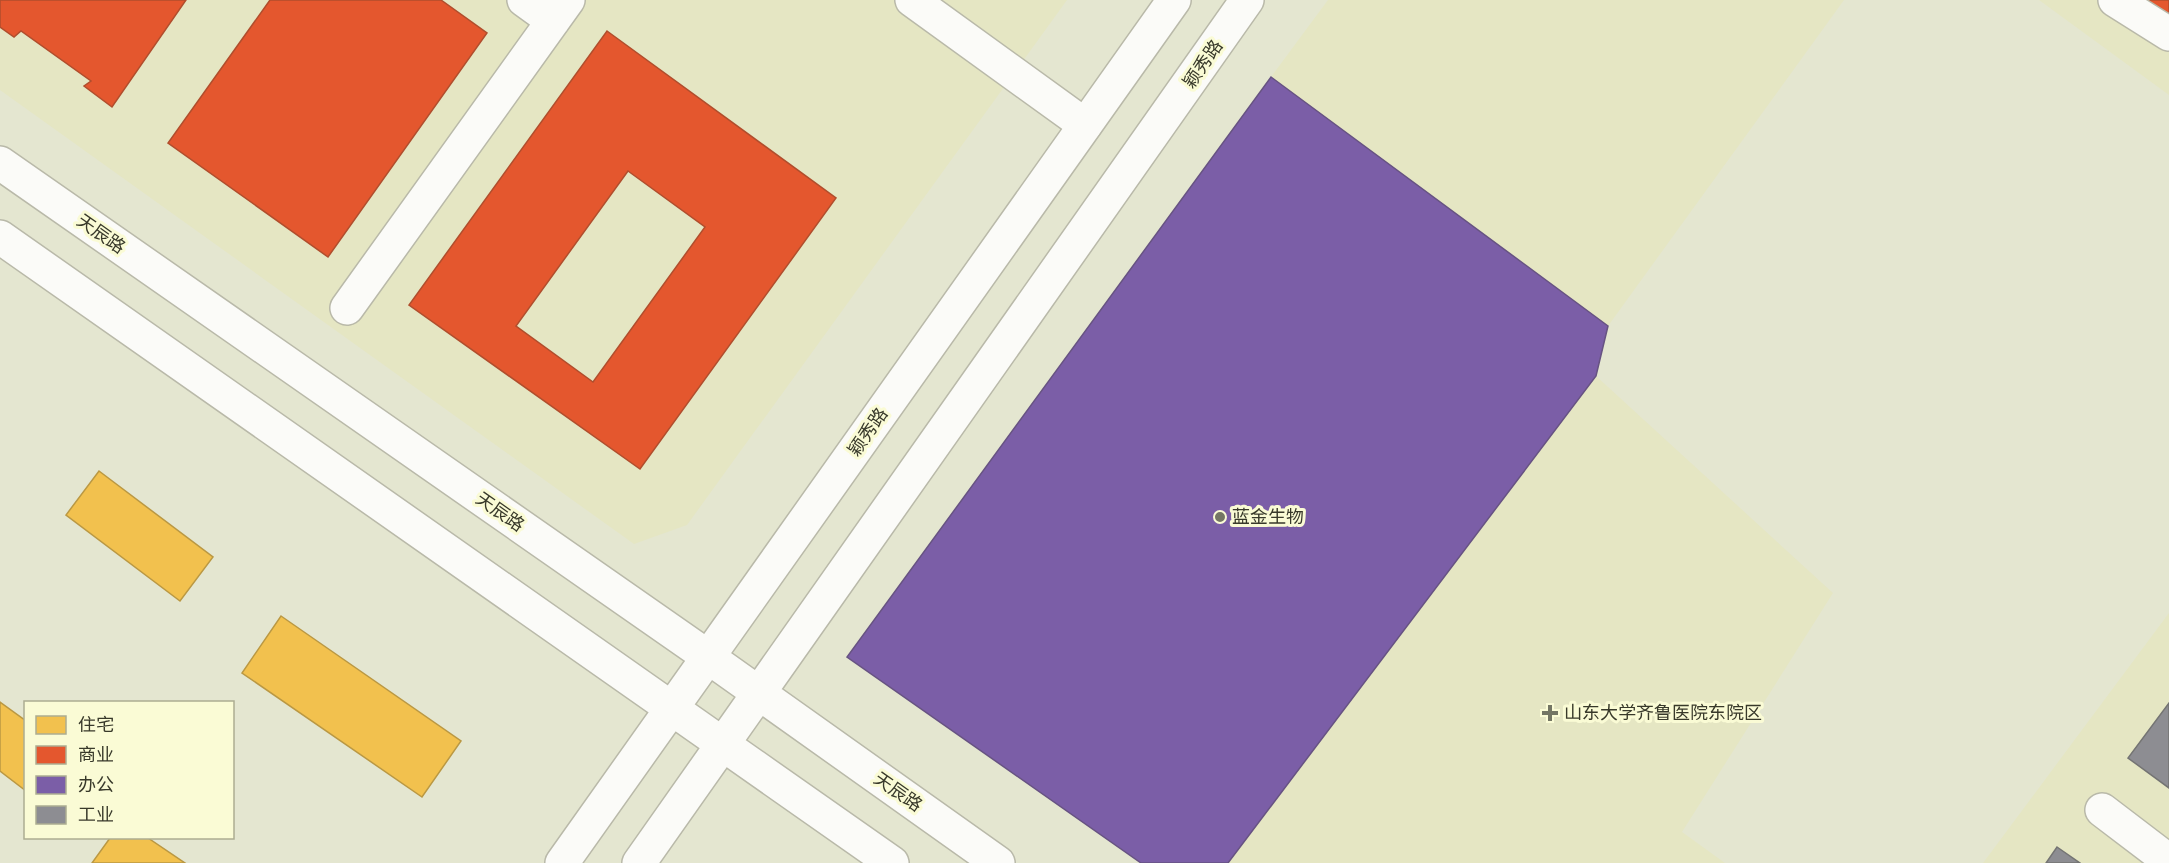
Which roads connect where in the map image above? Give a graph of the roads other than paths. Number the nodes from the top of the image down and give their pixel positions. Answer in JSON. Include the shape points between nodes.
{"nodes":[{"id":1,"x":524,"y":0,"type":"edge"},
{"id":2,"x":912,"y":0,"type":"edge"},
{"id":3,"x":1174,"y":0,"type":"edge"},
{"id":4,"x":1248,"y":0,"type":"edge"},
{"id":5,"x":2115,"y":0,"type":"edge"},
{"id":6,"x":560,"y":10,"type":"edge"},
{"id":7,"x":2169,"y":34,"type":"edge"},
{"id":8,"x":1085,"y":125,"type":"junction"},
{"id":9,"x":0,"y":163,"type":"edge"},
{"id":10,"x":0,"y":237,"type":"edge"},
{"id":11,"x":347,"y":308,"type":"dead end"},
{"id":12,"x":708,"y":658,"type":"junction"},
{"id":13,"x":759,"y":693,"type":"junction"},
{"id":14,"x":672,"y":709,"type":"junction"},
{"id":15,"x":723,"y":744,"type":"junction"},
{"id":16,"x":2102,"y":810,"type":"dead end"},
{"id":17,"x":2169,"y":861,"type":"edge"},
{"id":18,"x":562,"y":863,"type":"edge"},
{"id":19,"x":639,"y":863,"type":"edge"},
{"id":20,"x":892,"y":863,"type":"edge"},
{"id":21,"x":998,"y":863,"type":"edge"}],
"edges":[{"from":1,"to":6,"type":"main road"},
{"from":2,"to":8,"type":"main road"},
{"from":3,"to":8,"type":"main road","name":"颖秀路"},
{"from":4,"to":13,"type":"main road","name":"颖秀路"},
{"from":5,"to":7,"type":"main road"},
{"from":6,"to":11,"type":"main road"},
{"from":8,"to":12,"type":"main road","name":"颖秀路"},
{"from":9,"to":12,"type":"main road","name":"天辰路"},
{"from":10,"to":14,"type":"main road"},
{"from":12,"to":13,"type":"main road","name":"天辰路"},
{"from":12,"to":14,"type":"main road","name":"颖秀路"},
{"from":13,"to":15,"type":"main road","name":"颖秀路"},
{"from":13,"to":21,"type":"main road","name":"天辰路"},
{"from":14,"to":15,"type":"main road"},
{"from":14,"to":18,"type":"main road","name":"颖秀路"},
{"from":15,"to":19,"type":"main road","name":"颖秀路"},
{"from":15,"to":20,"type":"main road"},
{"from":16,"to":17,"type":"main road"}]}
